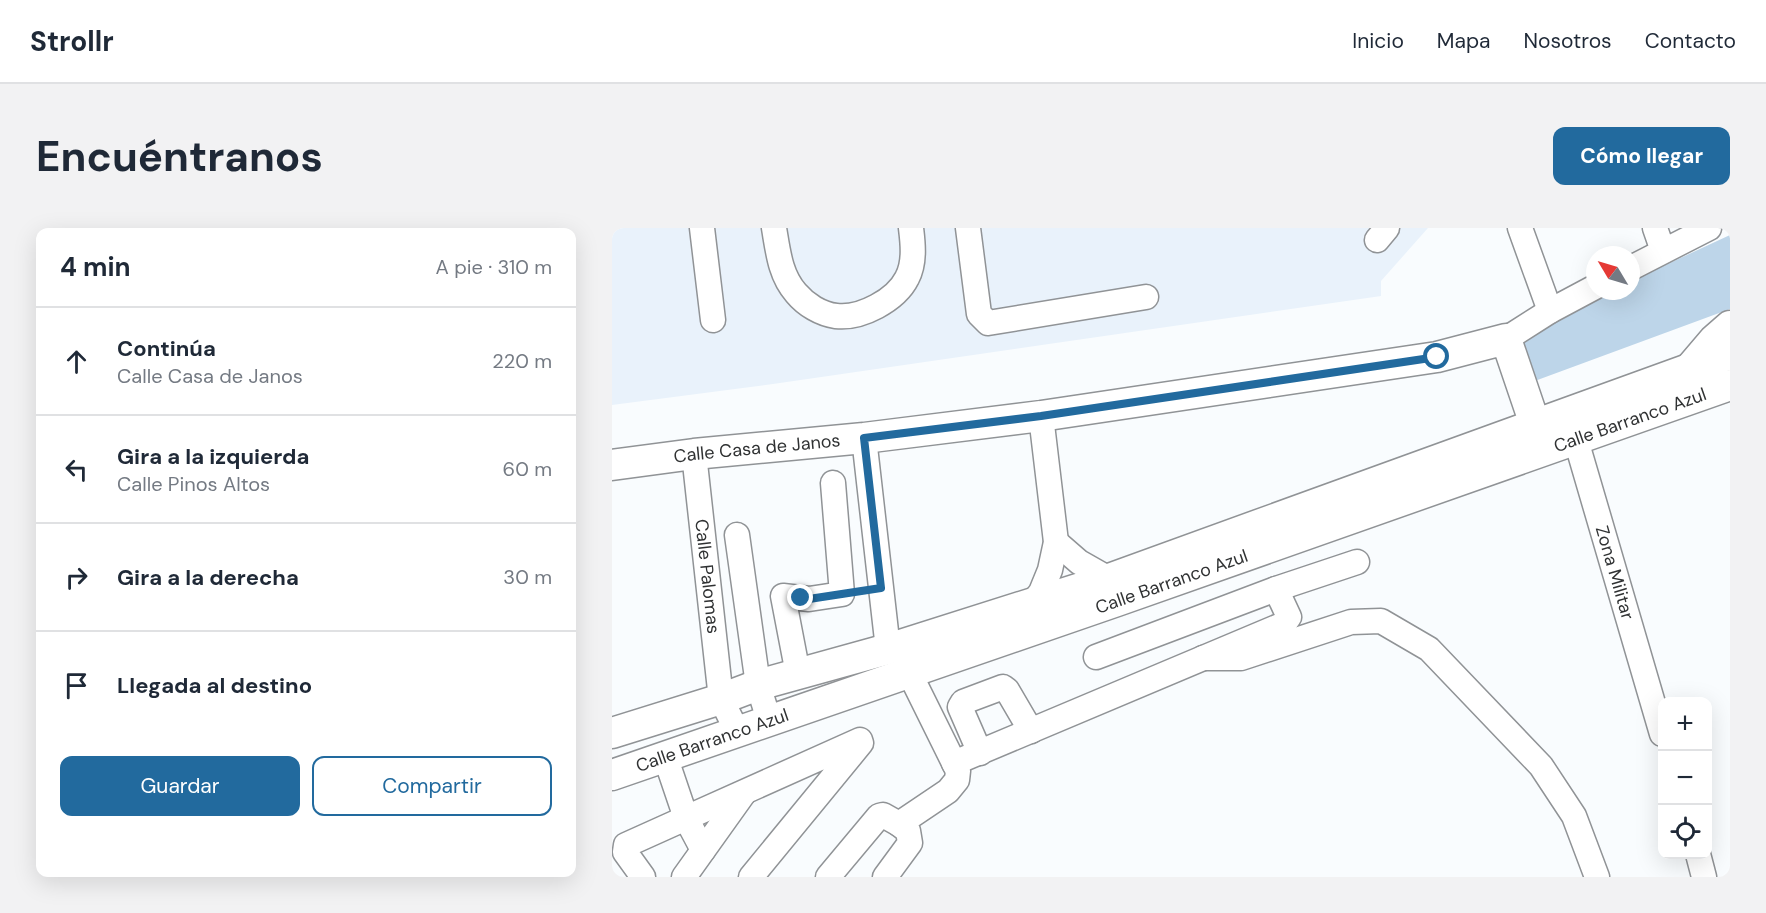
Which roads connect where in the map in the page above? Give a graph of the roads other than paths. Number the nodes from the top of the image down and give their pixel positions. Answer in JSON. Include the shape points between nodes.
{"nodes":[{"id":1,"x":702,"y":228,"type":"edge"},
{"id":2,"x":774,"y":228,"type":"edge"},
{"id":3,"x":911,"y":228,"type":"edge"},
{"id":4,"x":968,"y":228,"type":"edge"},
{"id":5,"x":1520,"y":228,"type":"edge"},
{"id":6,"x":1654,"y":228,"type":"edge"},
{"id":7,"x":1709,"y":228,"type":"edge"},
{"id":8,"x":1663,"y":251,"type":"junction"},
{"id":9,"x":1640,"y":263,"type":"edge"},
{"id":10,"x":1586,"y":292,"type":"edge"},
{"id":11,"x":1146,"y":297,"type":"dead end"},
{"id":12,"x":1550,"y":311,"type":"junction"},
{"id":13,"x":713,"y":320,"type":"dead end"},
{"id":14,"x":1730,"y":326,"type":"edge"},
{"id":15,"x":1506,"y":339,"type":"junction"},
{"id":16,"x":1730,"y":354,"type":"edge"},
{"id":17,"x":1689,"y":369,"type":"junction"},
{"id":18,"x":1730,"y":385,"type":"edge"},
{"id":19,"x":1041,"y":416,"type":"junction"},
{"id":20,"x":1572,"y":426,"type":"junction"},
{"id":21,"x":1540,"y":437,"type":"junction"},
{"id":22,"x":864,"y":438,"type":"junction"},
{"id":23,"x":694,"y":454,"type":"junction"},
{"id":24,"x":612,"y":465,"type":"edge"},
{"id":25,"x":833,"y":483,"type":"dead end"},
{"id":26,"x":737,"y":535,"type":"dead end"},
{"id":27,"x":1056,"y":542,"type":"junction"},
{"id":28,"x":1358,"y":562,"type":"dead end"},
{"id":29,"x":881,"y":588,"type":"junction"},
{"id":30,"x":1276,"y":589,"type":"junction"},
{"id":31,"x":1113,"y":590,"type":"junction"},
{"id":32,"x":842,"y":594,"type":"junction"},
{"id":33,"x":744,"y":596,"type":"junction"},
{"id":34,"x":783,"y":596,"type":"junction"},
{"id":35,"x":1035,"y":616,"type":"junction"},
{"id":36,"x":888,"y":649,"type":"junction"},
{"id":37,"x":1096,"y":657,"type":"dead end"},
{"id":38,"x":1203,"y":658,"type":"junction"},
{"id":39,"x":909,"y":672,"type":"junction"},
{"id":40,"x":798,"y":674,"type":"junction"},
{"id":41,"x":758,"y":685,"type":"junction"},
{"id":42,"x":721,"y":699,"type":"junction"},
{"id":43,"x":769,"y":720,"type":"junction"},
{"id":44,"x":1658,"y":720,"type":"edge"},
{"id":45,"x":737,"y":731,"type":"junction"},
{"id":46,"x":1030,"y":731,"type":"junction"},
{"id":47,"x":612,"y":733,"type":"edge"},
{"id":48,"x":980,"y":753,"type":"junction"},
{"id":49,"x":665,"y":756,"type":"junction"},
{"id":50,"x":954,"y":763,"type":"junction"},
{"id":51,"x":612,"y":775,"type":"edge"},
{"id":52,"x":746,"y":791,"type":"junction"},
{"id":53,"x":686,"y":818,"type":"junction"},
{"id":54,"x":899,"y":824,"type":"junction"},
{"id":55,"x":703,"y":850,"type":"junction"},
{"id":56,"x":1699,"y":859,"type":"edge"},
{"id":57,"x":643,"y":877,"type":"edge"},
{"id":58,"x":684,"y":877,"type":"edge"},
{"id":59,"x":751,"y":877,"type":"edge"},
{"id":60,"x":828,"y":877,"type":"edge"},
{"id":61,"x":885,"y":877,"type":"edge"},
{"id":62,"x":1597,"y":877,"type":"edge"},
{"id":63,"x":1704,"y":877,"type":"edge"}],
"edges":[{"from":1,"to":13,"type":"street"},
{"from":2,"to":3,"type":"street","via":[[779,260],[795,292],[806,303],[837,316],[876,307],[900,288],[912,264]]},
{"from":4,"to":11,"type":"street","via":[[979,314],[988,323]]},
{"from":5,"to":12,"type":"street"},
{"from":6,"to":8,"type":"street"},
{"from":7,"to":8,"type":"street"},
{"from":8,"to":9,"type":"street"},
{"from":10,"to":12,"type":"street"},
{"from":12,"to":15,"type":"street"},
{"from":14,"to":17,"type":"main road"},
{"from":15,"to":19,"type":"main road","name":"Calle Casa de Janos","via":[[1437,357]]},
{"from":15,"to":21,"type":"main road"},
{"from":16,"to":17,"type":"main road","name":"Calle Barranco Azul"},
{"from":17,"to":20,"type":"main road","name":"Calle Barranco Azul"},
{"from":18,"to":20,"type":"main road","name":"Calle Barranco Azul"},
{"from":19,"to":22,"type":"main road","name":"Calle Casa de Janos"},
{"from":19,"to":27,"type":"street"},
{"from":20,"to":21,"type":"main road","name":"Calle Barranco Azul"},
{"from":20,"to":44,"type":"street","name":"Zona Militar"},
{"from":21,"to":31,"type":"main road","name":"Calle Barranco Azul"},
{"from":22,"to":23,"type":"main road","name":"Calle Casa de Janos"},
{"from":22,"to":29,"type":"street"},
{"from":23,"to":24,"type":"main road","name":"Calle Casa de Janos"},
{"from":23,"to":42,"type":"street","name":"Calle Palomas"},
{"from":25,"to":32,"type":"street"},
{"from":26,"to":33,"type":"street"},
{"from":27,"to":31,"type":"street"},
{"from":27,"to":35,"type":"street"},
{"from":28,"to":30,"type":"street"},
{"from":29,"to":32,"type":"street"},
{"from":29,"to":36,"type":"street"},
{"from":30,"to":37,"type":"street"},
{"from":30,"to":38,"type":"street","via":[[1287,621]]},
{"from":31,"to":35,"type":"main road","name":"Calle Barranco Azul"},
{"from":32,"to":34,"type":"street","via":[[809,599]]},
{"from":33,"to":34,"type":"street"},
{"from":33,"to":41,"type":"street"},
{"from":34,"to":40,"type":"street"},
{"from":35,"to":36,"type":"main road","name":"Calle Barranco Azul"},
{"from":35,"to":39,"type":"main road","name":"Calle Barranco Azul"},
{"from":36,"to":40,"type":"main road","name":"Calle Barranco Azul"},
{"from":38,"to":46,"type":"street"},
{"from":38,"to":62,"type":"street","via":[[1241,658],[1350,622],[1382,621],[1429,649],[1541,766],[1574,816]]},
{"from":39,"to":43,"type":"main road","name":"Calle Barranco Azul"},
{"from":39,"to":50,"type":"street"},
{"from":40,"to":41,"type":"main road","name":"Calle Barranco Azul"},
{"from":41,"to":42,"type":"main road","name":"Calle Barranco Azul"},
{"from":41,"to":43,"type":"street"},
{"from":42,"to":45,"type":"street"},
{"from":42,"to":47,"type":"main road","name":"Calle Barranco Azul"},
{"from":43,"to":45,"type":"main road","name":"Calle Barranco Azul"},
{"from":45,"to":49,"type":"main road","name":"Calle Barranco Azul"},
{"from":46,"to":48,"type":"street"},
{"from":46,"to":48,"type":"street","via":[[1003,687],[963,702],[960,707]]},
{"from":48,"to":50,"type":"street"},
{"from":49,"to":51,"type":"main road","name":"Calle Barranco Azul"},
{"from":49,"to":53,"type":"street"},
{"from":50,"to":54,"type":"street","via":[[958,771],[953,786]]},
{"from":52,"to":53,"type":"street"},
{"from":52,"to":55,"type":"street"},
{"from":52,"to":59,"type":"street","via":[[858,740],[861,742]]},
{"from":53,"to":55,"type":"street"},
{"from":53,"to":57,"type":"street","via":[[626,845],[625,852]]},
{"from":54,"to":60,"type":"street","via":[[879,816]]},
{"from":54,"to":61,"type":"street","via":[[908,831],[910,843]]},
{"from":55,"to":58,"type":"street"},
{"from":56,"to":63,"type":"street"}]}
